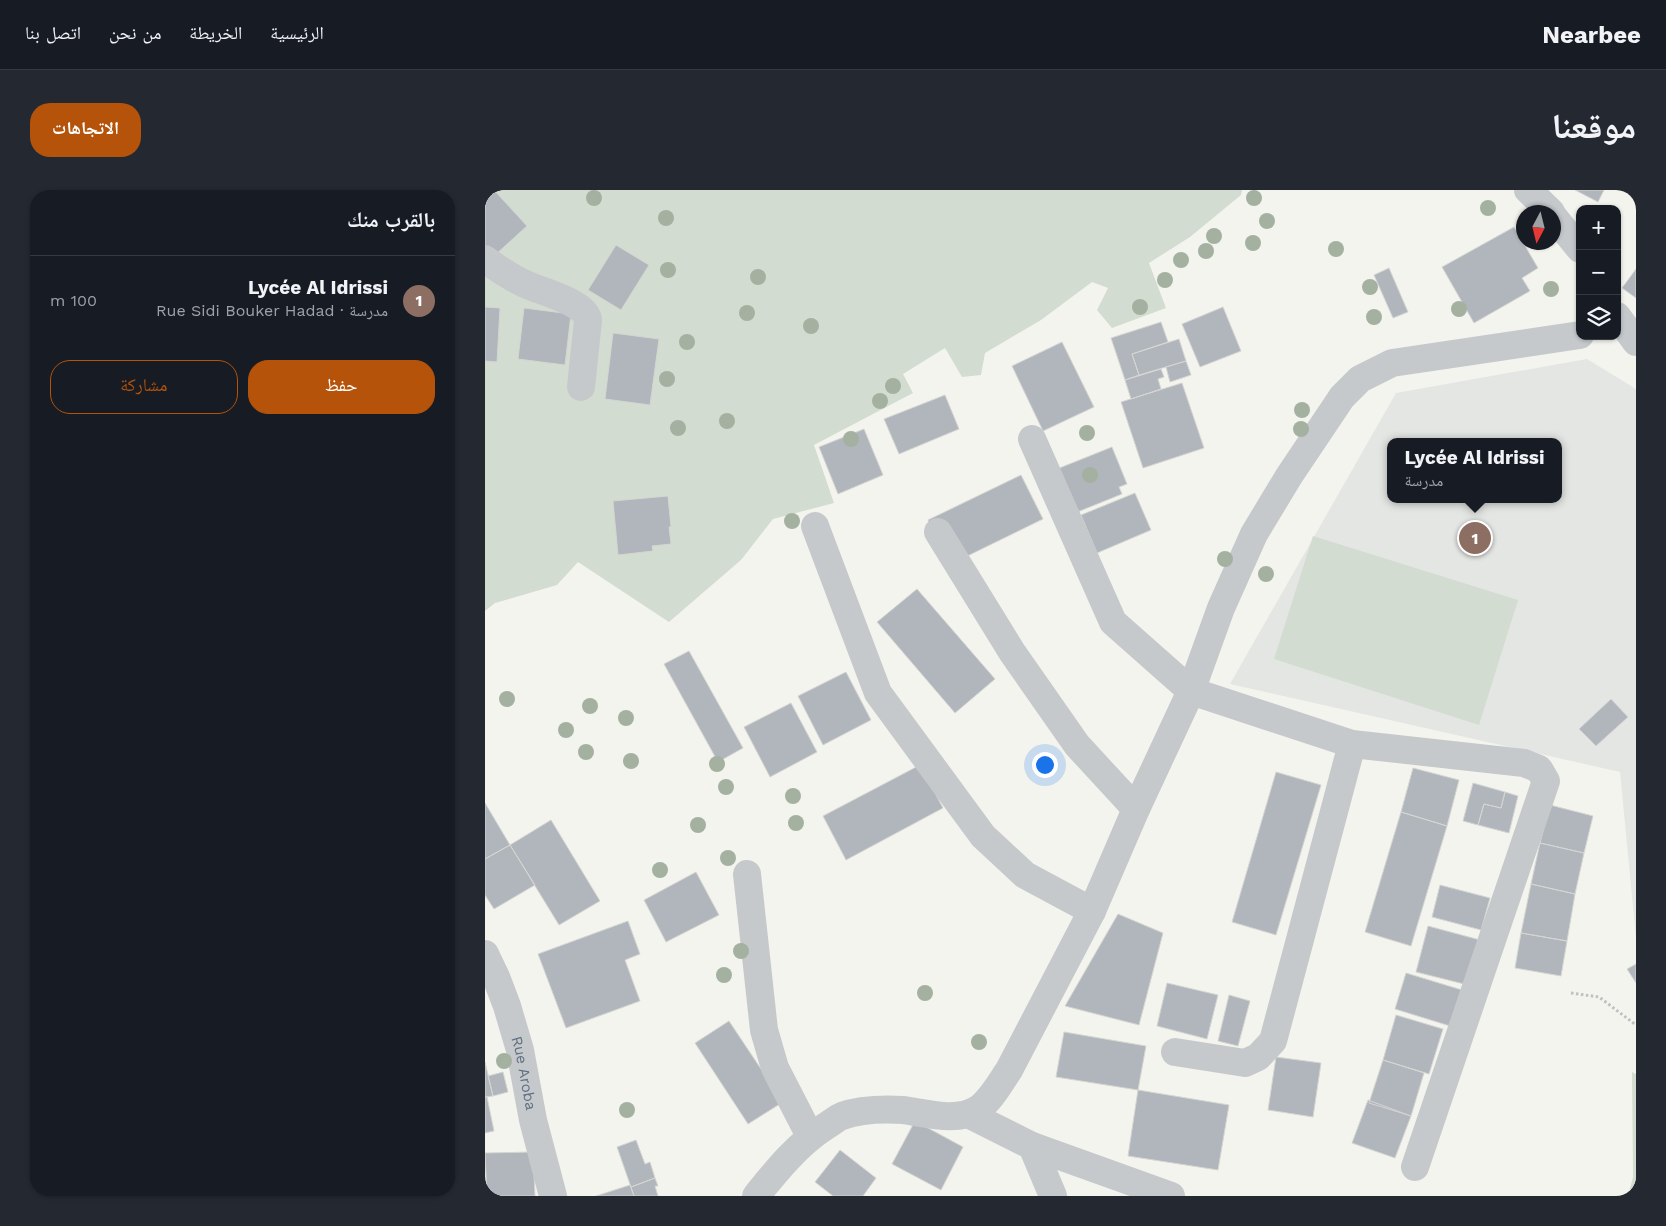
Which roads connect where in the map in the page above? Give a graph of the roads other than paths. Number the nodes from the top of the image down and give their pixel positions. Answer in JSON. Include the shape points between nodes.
{"nodes":[{"id":1,"x":1528,"y":190,"type":"edge"},
{"id":2,"x":1544,"y":205,"type":"edge"},
{"id":3,"x":1561,"y":226,"type":"edge"},
{"id":4,"x":1576,"y":244,"type":"edge"},
{"id":5,"x":485,"y":259,"type":"edge"},
{"id":6,"x":1576,"y":336,"type":"edge"},
{"id":7,"x":581,"y":387,"type":"dead end"},
{"id":8,"x":1032,"y":438,"type":"dead end"},
{"id":9,"x":815,"y":526,"type":"dead end"},
{"id":10,"x":938,"y":532,"type":"dead end"},
{"id":11,"x":1191,"y":691,"type":"junction"},
{"id":12,"x":1352,"y":744,"type":"junction"},
{"id":13,"x":1136,"y":809,"type":"junction"},
{"id":14,"x":747,"y":874,"type":"dead end"},
{"id":15,"x":1092,"y":911,"type":"junction"},
{"id":16,"x":485,"y":954,"type":"edge"},
{"id":17,"x":1175,"y":1052,"type":"dead end"},
{"id":18,"x":968,"y":1114,"type":"junction"},
{"id":19,"x":810,"y":1136,"type":"junction"},
{"id":20,"x":1032,"y":1146,"type":"junction"},
{"id":21,"x":1415,"y":1167,"type":"dead end"},
{"id":22,"x":553,"y":1196,"type":"edge"},
{"id":23,"x":756,"y":1196,"type":"edge"},
{"id":24,"x":1053,"y":1196,"type":"edge"},
{"id":25,"x":1171,"y":1196,"type":"edge"}],
"edges":[{"from":1,"to":2,"type":"street"},
{"from":3,"to":4,"type":"street"},
{"from":5,"to":7,"type":"street","via":[[525,284],[572,303],[585,312],[588,320]]},
{"from":6,"to":11,"type":"street","via":[[1392,363],[1359,379],[1342,397],[1254,534],[1221,608]]},
{"from":8,"to":11,"type":"street","via":[[1113,622]]},
{"from":9,"to":15,"type":"street","via":[[878,693],[983,836],[1025,875]]},
{"from":10,"to":13,"type":"street","via":[[1013,652],[1077,745]]},
{"from":11,"to":12,"type":"street"},
{"from":11,"to":13,"type":"street"},
{"from":12,"to":17,"type":"street","via":[[1273,1041],[1258,1057],[1245,1064]]},
{"from":12,"to":21,"type":"street","via":[[1524,763],[1539,769],[1546,781]]},
{"from":13,"to":15,"type":"street"},
{"from":14,"to":19,"type":"street","via":[[764,1030],[775,1068]]},
{"from":15,"to":18,"type":"street","via":[[1009,1070],[994,1092],[979,1108]]},
{"from":16,"to":22,"type":"street","name":"Rue Aroba","via":[[507,1006],[520,1050],[533,1120]]},
{"from":18,"to":19,"type":"street","via":[[956,1116],[878,1109],[842,1116]]},
{"from":18,"to":20,"type":"street"},
{"from":19,"to":23,"type":"street"},
{"from":20,"to":24,"type":"street"},
{"from":20,"to":25,"type":"street"}]}
